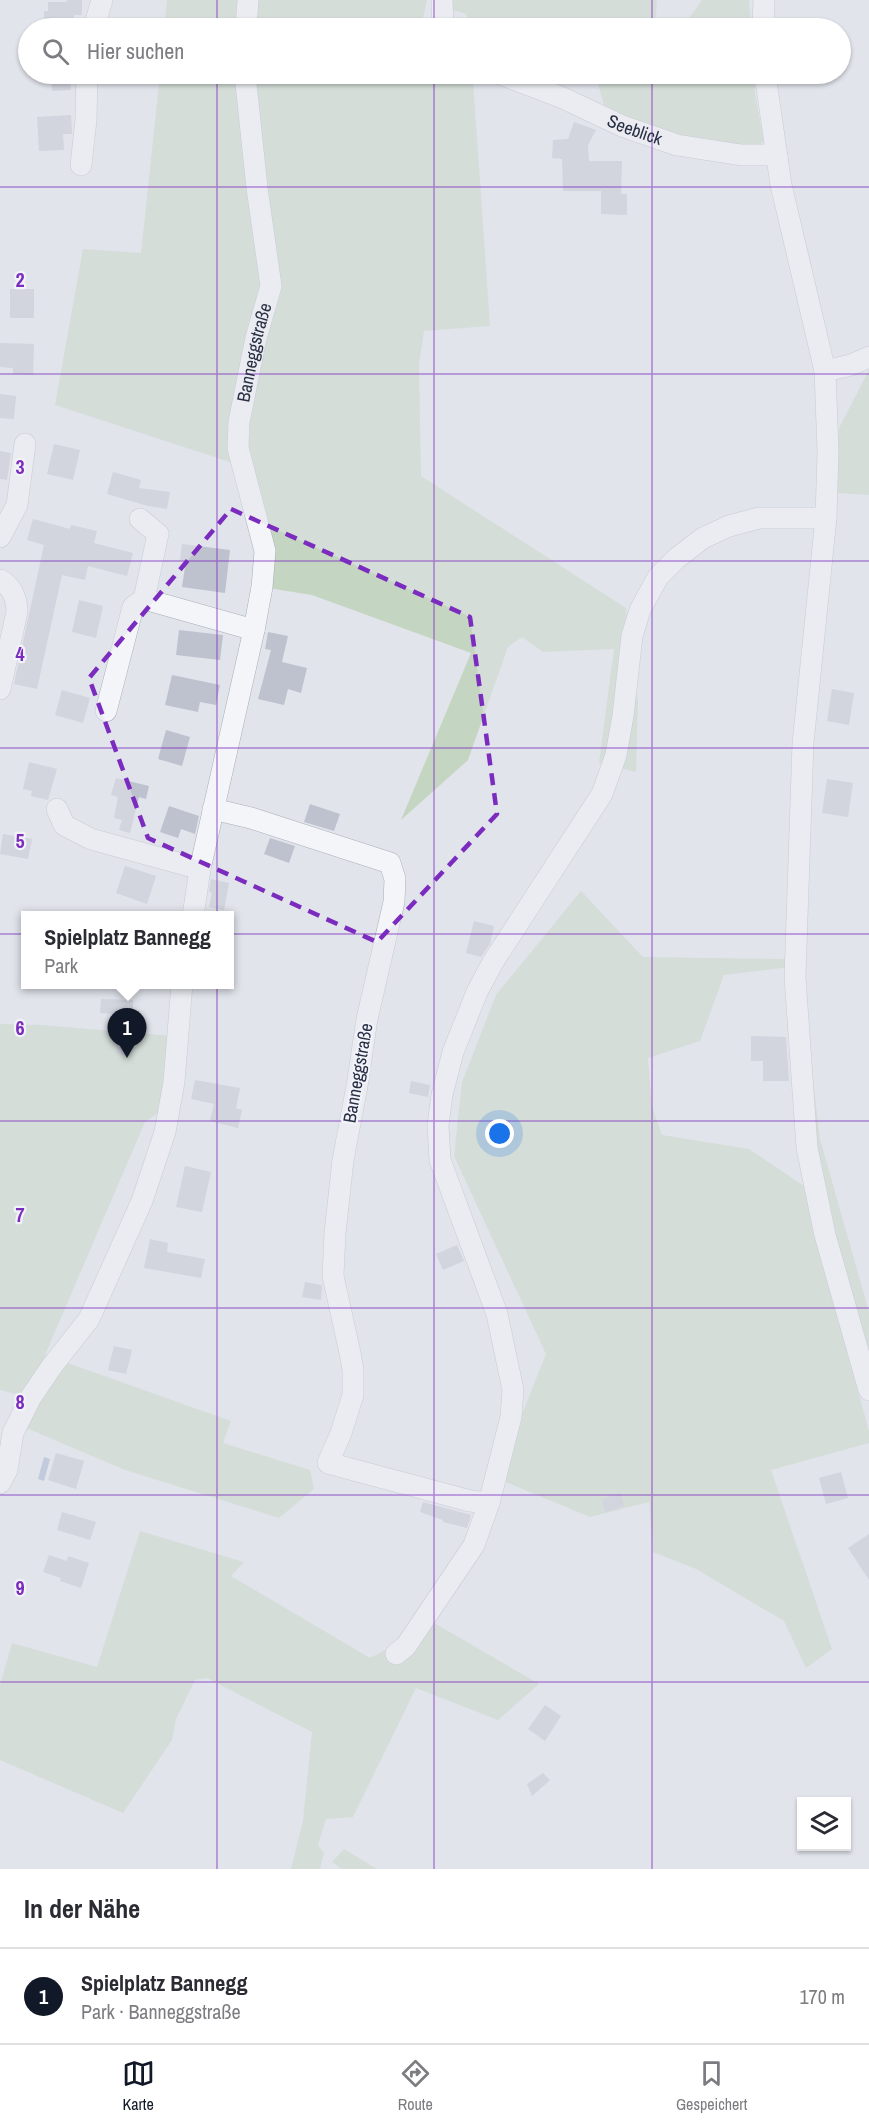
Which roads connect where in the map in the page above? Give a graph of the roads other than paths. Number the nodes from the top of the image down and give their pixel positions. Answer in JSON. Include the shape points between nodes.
{"nodes":[{"id":1,"x":102,"y":0,"type":"edge"},
{"id":2,"x":248,"y":0,"type":"edge"},
{"id":3,"x":442,"y":0,"type":"edge"},
{"id":4,"x":764,"y":0,"type":"edge"},
{"id":5,"x":97,"y":18,"type":"edge"},
{"id":6,"x":247,"y":18,"type":"edge"},
{"id":7,"x":443,"y":18,"type":"edge"},
{"id":8,"x":764,"y":18,"type":"edge"},
{"id":9,"x":87,"y":84,"type":"edge"},
{"id":10,"x":246,"y":84,"type":"edge"},
{"id":11,"x":526,"y":84,"type":"edge"},
{"id":12,"x":766,"y":84,"type":"edge"},
{"id":13,"x":777,"y":155,"type":"junction"},
{"id":14,"x":81,"y":165,"type":"dead end"},
{"id":15,"x":869,"y":357,"type":"edge"},
{"id":16,"x":825,"y":371,"type":"junction"},
{"id":17,"x":25,"y":444,"type":"dead end"},
{"id":18,"x":826,"y":518,"type":"junction"},
{"id":19,"x":140,"y":519,"type":"dead end"},
{"id":20,"x":0,"y":537,"type":"edge"},
{"id":21,"x":0,"y":580,"type":"edge"},
{"id":22,"x":144,"y":599,"type":"junction"},
{"id":23,"x":254,"y":630,"type":"junction"},
{"id":24,"x":0,"y":689,"type":"edge"},
{"id":25,"x":106,"y":711,"type":"dead end"},
{"id":26,"x":57,"y":809,"type":"dead end"},
{"id":27,"x":213,"y":809,"type":"junction"},
{"id":28,"x":200,"y":870,"type":"junction"},
{"id":29,"x":194,"y":911,"type":"edge"},
{"id":30,"x":182,"y":989,"type":"edge"},
{"id":31,"x":869,"y":1390,"type":"edge"},
{"id":32,"x":7,"y":1438,"type":"edge"},
{"id":33,"x":0,"y":1483,"type":"edge"},
{"id":34,"x":489,"y":1503,"type":"junction"},
{"id":35,"x":396,"y":1654,"type":"dead end"}],
"edges":[{"from":1,"to":5,"type":"street"},
{"from":2,"to":6,"type":"street"},
{"from":3,"to":7,"type":"street"},
{"from":4,"to":8,"type":"street"},
{"from":9,"to":14,"type":"street"},
{"from":10,"to":23,"type":"street","name":"Banneggstraße","via":[[271,286],[239,422],[238,448],[265,552]]},
{"from":11,"to":13,"type":"street","name":"Seeblick","via":[[622,126],[677,145],[741,155]]},
{"from":12,"to":13,"type":"street"},
{"from":13,"to":16,"type":"street"},
{"from":15,"to":16,"type":"street"},
{"from":16,"to":18,"type":"street"},
{"from":17,"to":20,"type":"street","via":[[17,505]]},
{"from":18,"to":31,"type":"street","via":[[803,743],[795,977],[807,1148],[825,1235]]},
{"from":18,"to":34,"type":"street","via":[[759,518],[729,526],[704,538],[658,577],[640,610],[632,636],[616,756],[602,794],[493,962],[453,1052],[438,1125],[440,1160],[497,1314],[513,1390],[511,1417]]},
{"from":19,"to":22,"type":"street","via":[[158,534]]},
{"from":21,"to":24,"type":"street","via":[[17,601]]},
{"from":22,"to":23,"type":"street"},
{"from":22,"to":25,"type":"street","via":[[133,607]]},
{"from":23,"to":27,"type":"street","name":"Banneggstraße"},
{"from":26,"to":28,"type":"street","via":[[64,825],[91,839]]},
{"from":27,"to":28,"type":"street","name":"Banneggstraße"},
{"from":27,"to":34,"type":"street","name":"Banneggstraße","via":[[390,862],[395,879],[394,902],[367,1019],[337,1212],[333,1276],[354,1383],[328,1463]]},
{"from":28,"to":29,"type":"street","name":"Banneggstraße"},
{"from":30,"to":32,"type":"street","via":[[174,1082],[165,1132],[142,1201],[89,1319],[52,1366]]},
{"from":32,"to":33,"type":"street","via":[[7,1470]]},
{"from":34,"to":35,"type":"street","via":[[474,1545],[406,1646]]}]}
